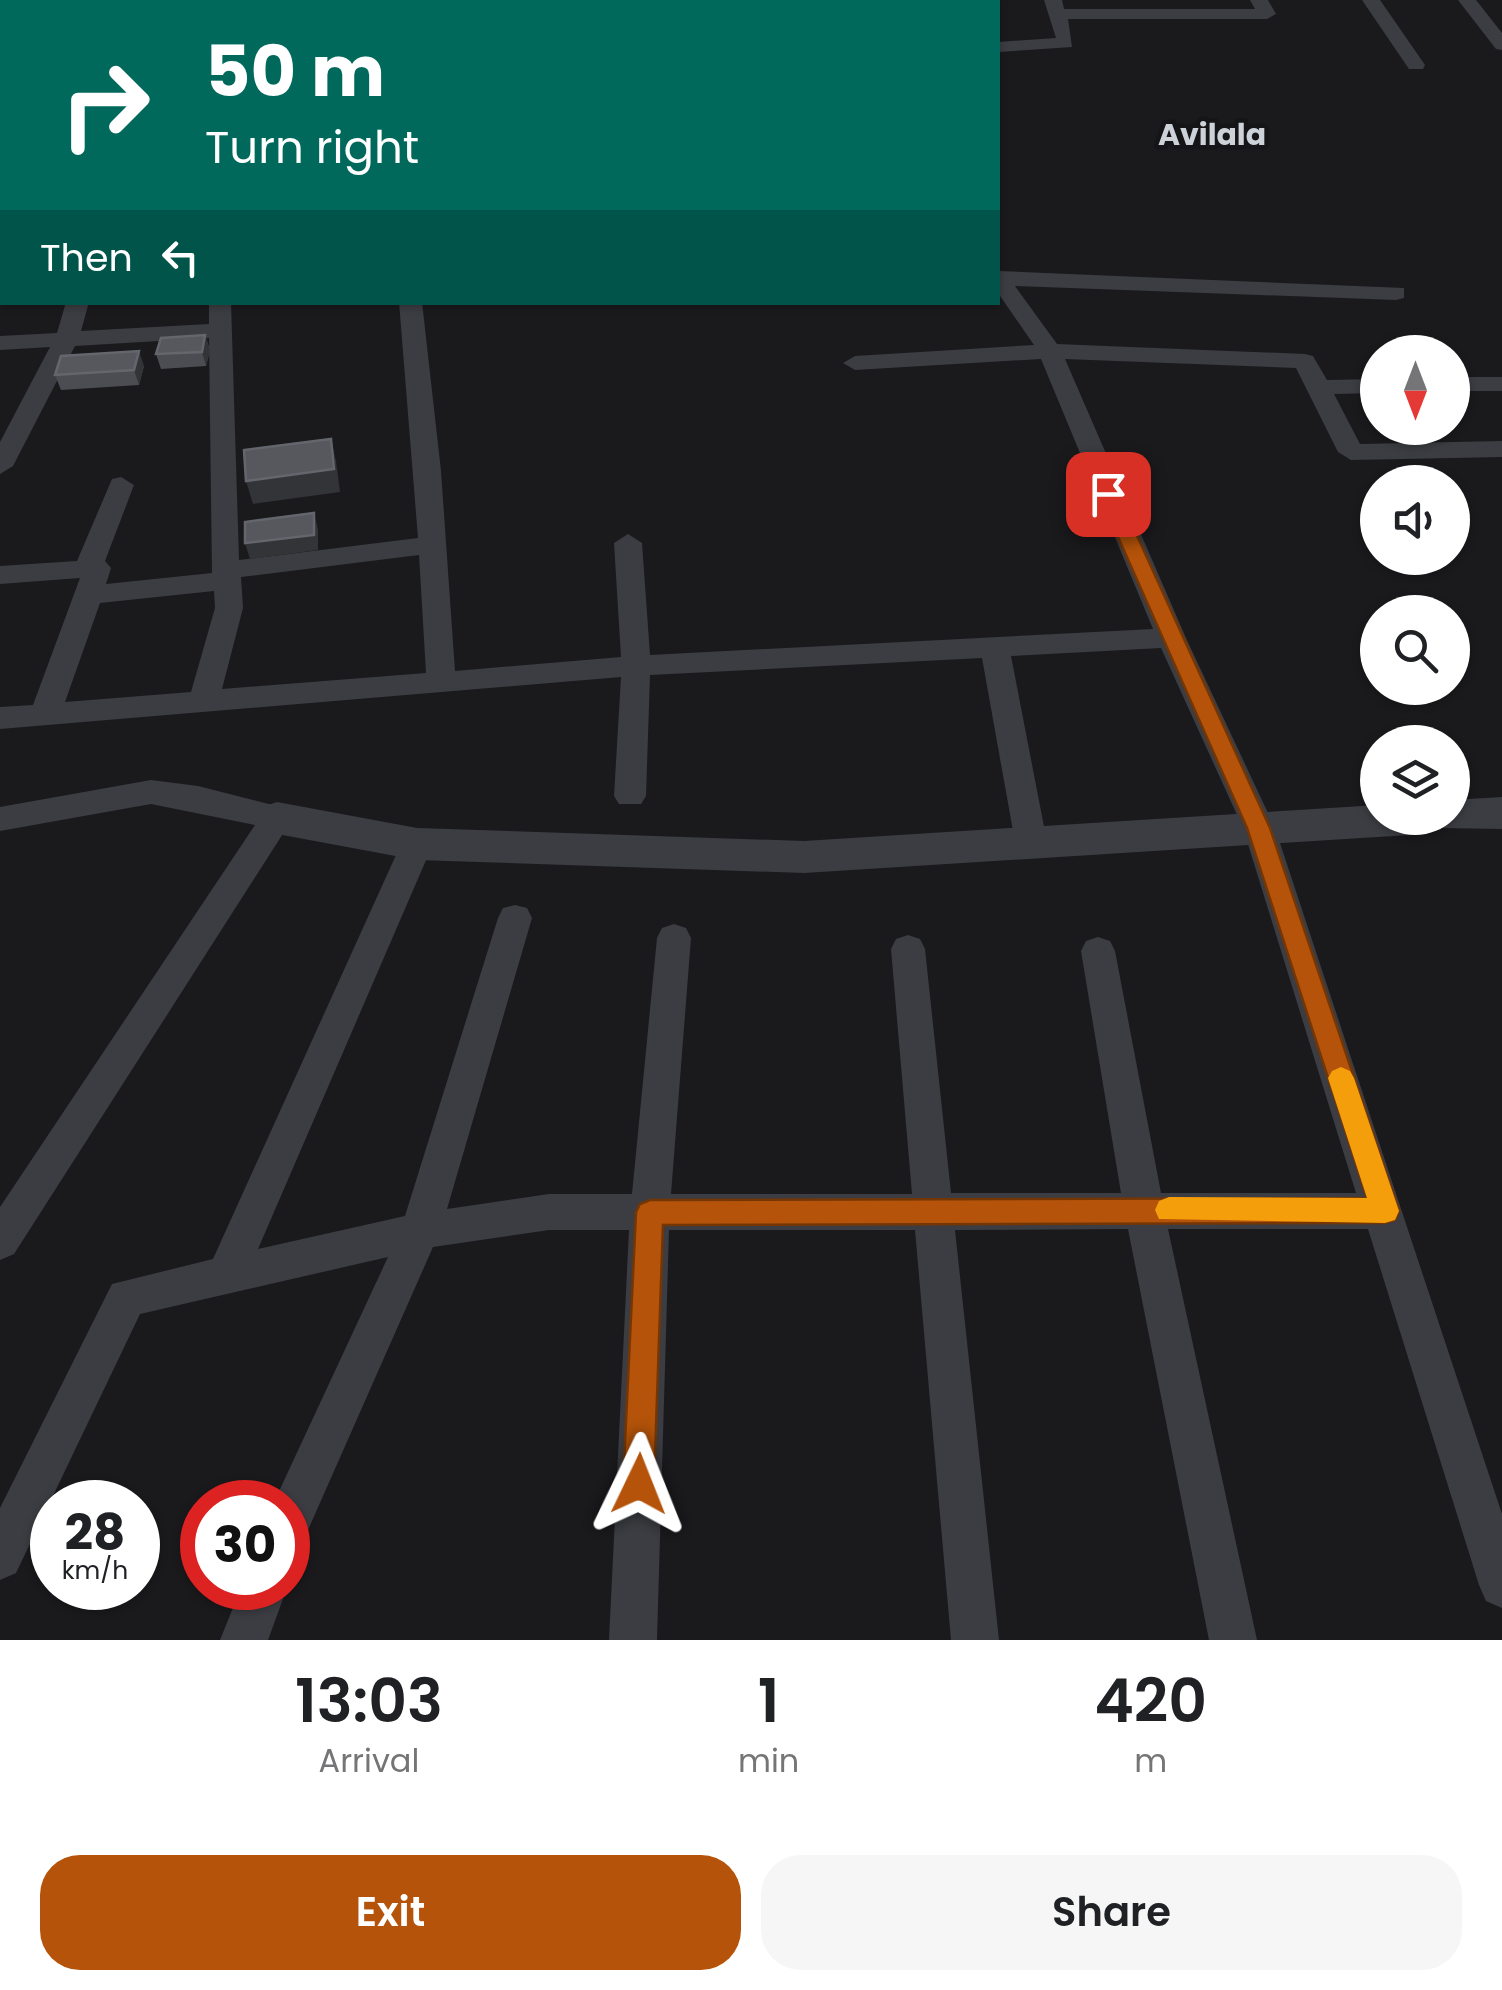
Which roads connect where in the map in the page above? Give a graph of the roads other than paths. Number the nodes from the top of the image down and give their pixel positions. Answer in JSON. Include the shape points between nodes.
{"nodes":[{"id":1,"x":1259,"y":0,"type":"edge"},
{"id":2,"x":1371,"y":0,"type":"edge"},
{"id":3,"x":1467,"y":0,"type":"edge"},
{"id":4,"x":1056,"y":7,"type":"edge"},
{"id":5,"x":1502,"y":45,"type":"edge"},
{"id":6,"x":1000,"y":46,"type":"edge"},
{"id":7,"x":1416,"y":65,"type":"dead end"},
{"id":8,"x":1000,"y":279,"type":"edge"},
{"id":9,"x":1000,"y":282,"type":"edge"},
{"id":10,"x":1396,"y":293,"type":"dead end"},
{"id":11,"x":77,"y":305,"type":"edge"},
{"id":12,"x":410,"y":305,"type":"edge"},
{"id":13,"x":220,"y":316,"type":"edge"},
{"id":14,"x":66,"y":340,"type":"junction"},
{"id":15,"x":0,"y":342,"type":"edge"},
{"id":16,"x":1050,"y":351,"type":"junction"},
{"id":17,"x":855,"y":363,"type":"dead end"},
{"id":18,"x":1470,"y":384,"type":"edge"},
{"id":19,"x":1502,"y":384,"type":"edge"},
{"id":20,"x":1322,"y":386,"type":"junction"},
{"id":21,"x":1360,"y":386,"type":"edge"},
{"id":22,"x":1502,"y":450,"type":"edge"},
{"id":23,"x":0,"y":466,"type":"edge"},
{"id":24,"x":121,"y":484,"type":"dead end"},
{"id":25,"x":628,"y":543,"type":"dead end"},
{"id":26,"x":433,"y":545,"type":"junction"},
{"id":27,"x":0,"y":575,"type":"edge"},
{"id":28,"x":226,"y":575,"type":"junction"},
{"id":29,"x":88,"y":582,"type":"junction"},
{"id":30,"x":1171,"y":638,"type":"junction"},
{"id":31,"x":995,"y":647,"type":"junction"},
{"id":32,"x":636,"y":666,"type":"junction"},
{"id":33,"x":441,"y":682,"type":"junction"},
{"id":34,"x":204,"y":699,"type":"junction"},
{"id":35,"x":45,"y":714,"type":"junction"},
{"id":36,"x":0,"y":718,"type":"edge"},
{"id":37,"x":630,"y":796,"type":"dead end"},
{"id":38,"x":1502,"y":813,"type":"edge"},
{"id":39,"x":1470,"y":815,"type":"edge"},
{"id":40,"x":277,"y":818,"type":"junction"},
{"id":41,"x":0,"y":819,"type":"edge"},
{"id":42,"x":1360,"y":822,"type":"edge"},
{"id":43,"x":1259,"y":828,"type":"junction"},
{"id":44,"x":1031,"y":842,"type":"junction"},
{"id":45,"x":417,"y":844,"type":"junction"},
{"id":46,"x":515,"y":918,"type":"dead end"},
{"id":47,"x":674,"y":938,"type":"dead end"},
{"id":48,"x":908,"y":949,"type":"dead end"},
{"id":49,"x":1098,"y":952,"type":"dead end"},
{"id":50,"x":1144,"y":1210,"type":"junction"},
{"id":51,"x":1385,"y":1211,"type":"junction"},
{"id":52,"x":650,"y":1212,"type":"junction"},
{"id":53,"x":932,"y":1212,"type":"junction"},
{"id":54,"x":420,"y":1231,"type":"junction"},
{"id":55,"x":0,"y":1240,"type":"edge"},
{"id":56,"x":226,"y":1275,"type":"junction"},
{"id":57,"x":307,"y":1480,"type":"edge"},
{"id":58,"x":0,"y":1557,"type":"edge"},
{"id":59,"x":1502,"y":1586,"type":"edge"},
{"id":60,"x":256,"y":1610,"type":"edge"},
{"id":61,"x":244,"y":1640,"type":"edge"},
{"id":62,"x":632,"y":1640,"type":"edge"},
{"id":63,"x":976,"y":1640,"type":"edge"},
{"id":64,"x":1234,"y":1640,"type":"edge"}],
"edges":[{"from":1,"to":4,"type":"street","via":[[1268,14]]},
{"from":2,"to":7,"type":"street"},
{"from":3,"to":5,"type":"street"},
{"from":4,"to":6,"type":"street","via":[[1066,43]]},
{"from":8,"to":10,"type":"street"},
{"from":9,"to":16,"type":"street"},
{"from":11,"to":14,"type":"street"},
{"from":12,"to":26,"type":"street"},
{"from":13,"to":14,"type":"street"},
{"from":13,"to":28,"type":"street"},
{"from":14,"to":15,"type":"street"},
{"from":14,"to":23,"type":"street"},
{"from":16,"to":17,"type":"street"},
{"from":16,"to":20,"type":"street","via":[[1305,360]]},
{"from":16,"to":30,"type":"street"},
{"from":18,"to":19,"type":"street"},
{"from":20,"to":21,"type":"street"},
{"from":20,"to":22,"type":"street","via":[[1351,452]]},
{"from":24,"to":29,"type":"street"},
{"from":25,"to":32,"type":"street"},
{"from":26,"to":28,"type":"street"},
{"from":26,"to":33,"type":"street"},
{"from":27,"to":29,"type":"street"},
{"from":28,"to":29,"type":"street"},
{"from":28,"to":34,"type":"street","via":[[229,608]]},
{"from":29,"to":35,"type":"street"},
{"from":30,"to":31,"type":"street"},
{"from":30,"to":43,"type":"street"},
{"from":31,"to":32,"type":"street"},
{"from":31,"to":44,"type":"street"},
{"from":32,"to":33,"type":"street"},
{"from":32,"to":37,"type":"street"},
{"from":33,"to":34,"type":"street"},
{"from":34,"to":35,"type":"street"},
{"from":35,"to":36,"type":"street"},
{"from":38,"to":39,"type":"street"},
{"from":40,"to":41,"type":"street","via":[[151,792]]},
{"from":40,"to":45,"type":"street"},
{"from":40,"to":55,"type":"street"},
{"from":42,"to":43,"type":"street"},
{"from":43,"to":44,"type":"street"},
{"from":43,"to":51,"type":"street"},
{"from":44,"to":45,"type":"street","via":[[804,856]]},
{"from":45,"to":56,"type":"street"},
{"from":46,"to":54,"type":"street"},
{"from":47,"to":52,"type":"street"},
{"from":48,"to":53,"type":"street"},
{"from":49,"to":50,"type":"street"},
{"from":50,"to":51,"type":"street"},
{"from":50,"to":53,"type":"street"},
{"from":50,"to":64,"type":"street"},
{"from":51,"to":59,"type":"street"},
{"from":52,"to":53,"type":"street"},
{"from":52,"to":54,"type":"street","via":[[548,1212]]},
{"from":52,"to":62,"type":"street"},
{"from":53,"to":63,"type":"street"},
{"from":54,"to":56,"type":"street"},
{"from":54,"to":57,"type":"street"},
{"from":56,"to":58,"type":"street","via":[[127,1298]]},
{"from":60,"to":61,"type":"street"}]}
